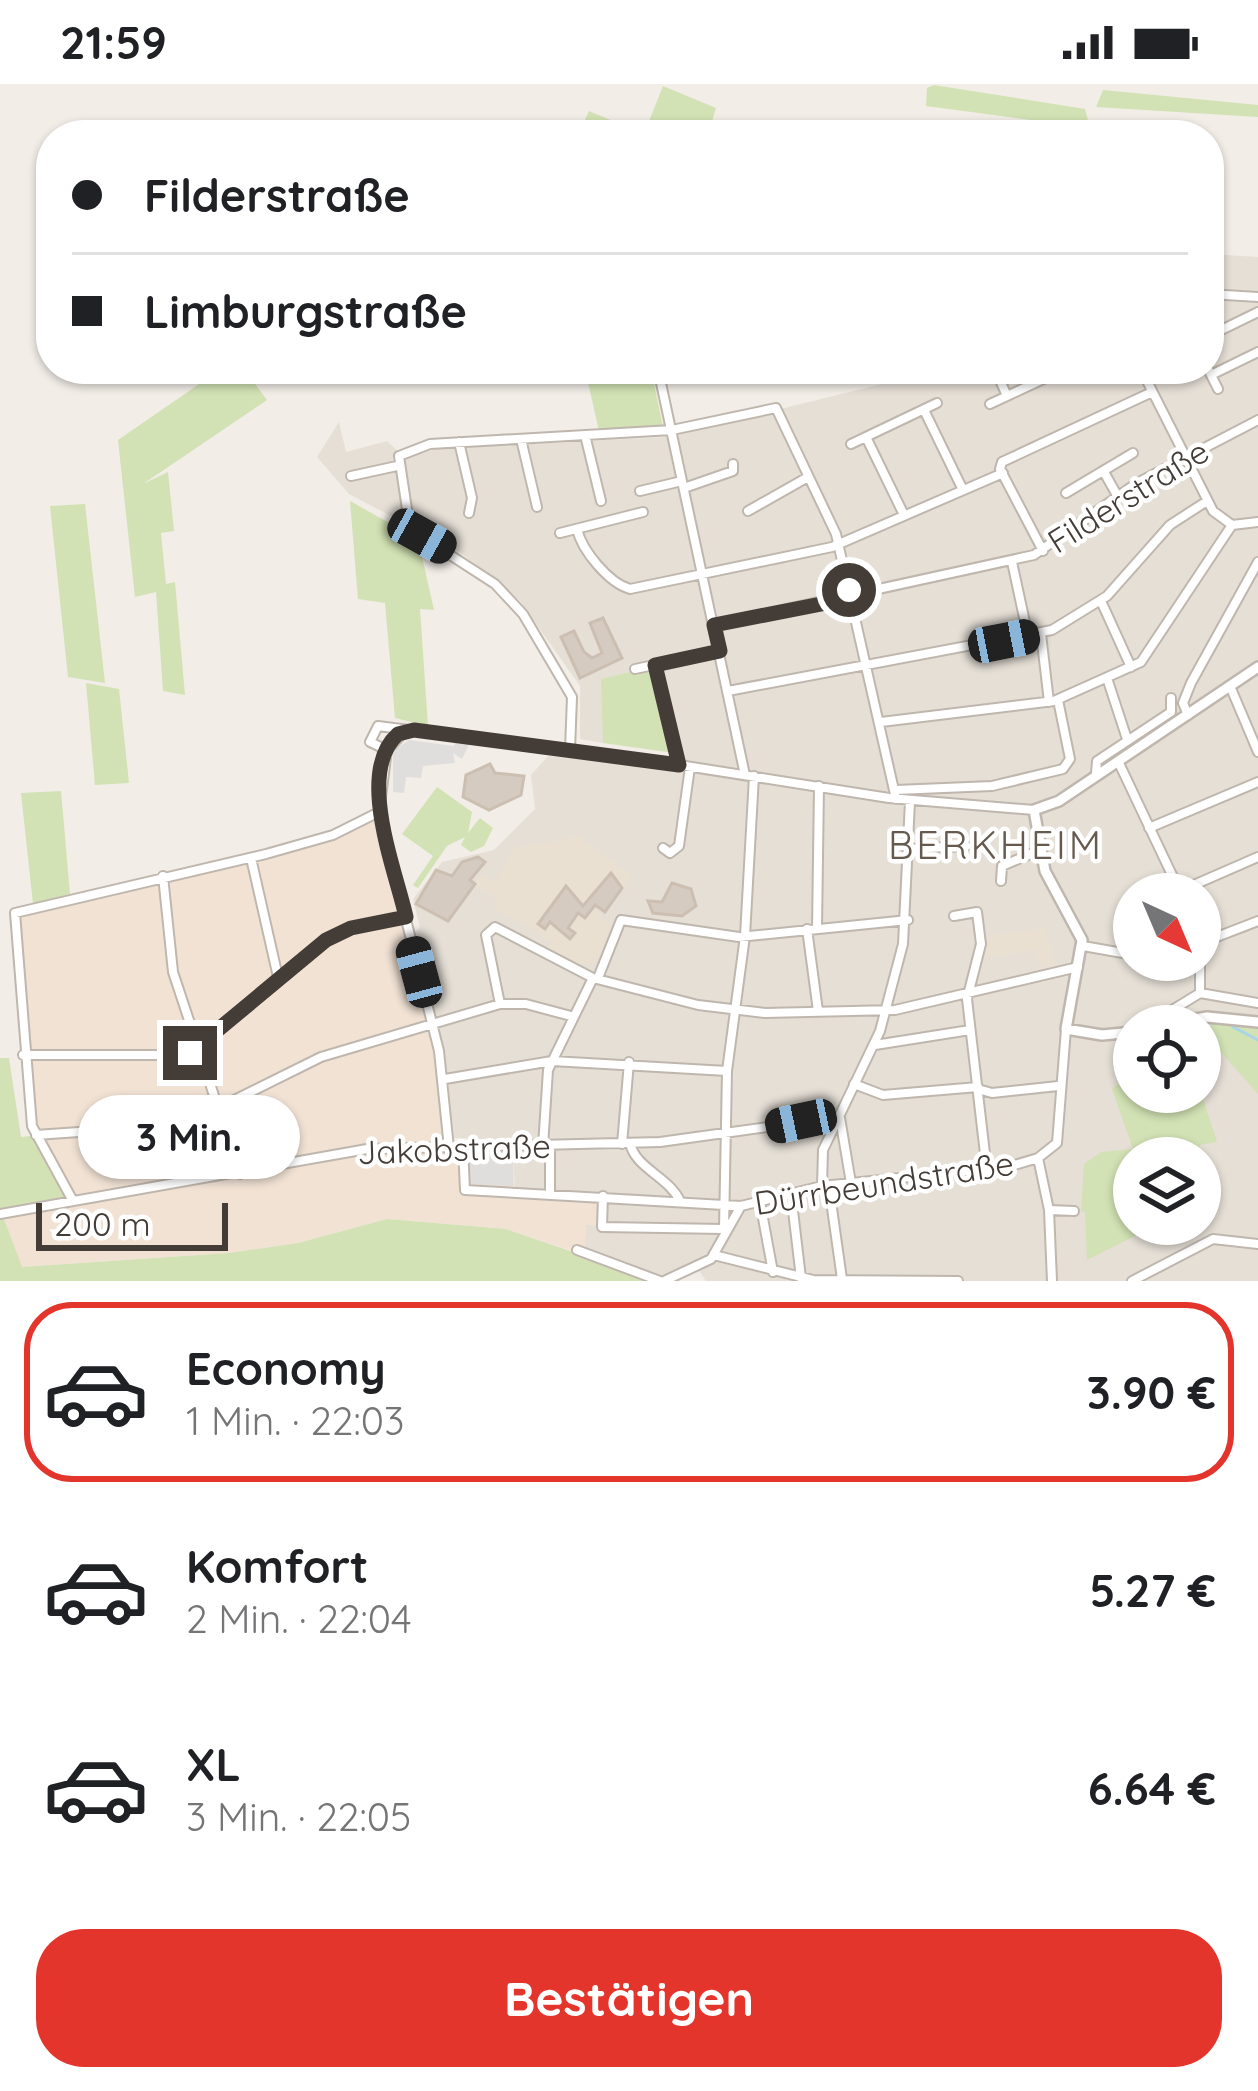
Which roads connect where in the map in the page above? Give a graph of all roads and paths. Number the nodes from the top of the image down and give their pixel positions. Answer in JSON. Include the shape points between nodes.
{"nodes":[{"id":1,"x":1224,"y":295,"type":"edge"},
{"id":2,"x":1258,"y":297,"type":"edge"},
{"id":3,"x":1257,"y":316,"type":"edge"},
{"id":4,"x":1224,"y":330,"type":"edge"},
{"id":5,"x":1258,"y":352,"type":"edge"},
{"id":6,"x":1224,"y":366,"type":"edge"},
{"id":7,"x":661,"y":384,"type":"edge"},
{"id":8,"x":1002,"y":384,"type":"edge"},
{"id":9,"x":1033,"y":384,"type":"edge"},
{"id":10,"x":1147,"y":384,"type":"edge"},
{"id":11,"x":1215,"y":384,"type":"edge"},
{"id":12,"x":1218,"y":389,"type":"dead end"},
{"id":13,"x":1150,"y":393,"type":"junction"},
{"id":14,"x":1007,"y":396,"type":"junction"},
{"id":15,"x":938,"y":403,"type":"dead end"},
{"id":16,"x":990,"y":404,"type":"dead end"},
{"id":17,"x":924,"y":410,"type":"junction"},
{"id":18,"x":1258,"y":420,"type":"edge"},
{"id":19,"x":672,"y":430,"type":"junction"},
{"id":20,"x":585,"y":435,"type":"junction"},
{"id":21,"x":866,"y":437,"type":"junction"},
{"id":22,"x":521,"y":439,"type":"junction"},
{"id":23,"x":459,"y":442,"type":"junction"},
{"id":24,"x":850,"y":444,"type":"dead end"},
{"id":25,"x":1133,"y":453,"type":"dead end"},
{"id":26,"x":1185,"y":456,"type":"junction"},
{"id":27,"x":734,"y":464,"type":"dead end"},
{"id":28,"x":397,"y":466,"type":"junction"},
{"id":29,"x":1002,"y":469,"type":"junction"},
{"id":30,"x":1103,"y":472,"type":"junction"},
{"id":31,"x":351,"y":476,"type":"dead end"},
{"id":32,"x":808,"y":477,"type":"junction"},
{"id":33,"x":683,"y":484,"type":"junction"},
{"id":34,"x":963,"y":490,"type":"junction"},
{"id":35,"x":640,"y":491,"type":"dead end"},
{"id":36,"x":1066,"y":493,"type":"dead end"},
{"id":37,"x":1118,"y":497,"type":"junction"},
{"id":38,"x":601,"y":501,"type":"dead end"},
{"id":39,"x":1207,"y":501,"type":"junction"},
{"id":40,"x":537,"y":507,"type":"dead end"},
{"id":41,"x":748,"y":511,"type":"dead end"},
{"id":42,"x":643,"y":512,"type":"dead end"},
{"id":43,"x":469,"y":513,"type":"dead end"},
{"id":44,"x":904,"y":515,"type":"junction"},
{"id":45,"x":1258,"y":522,"type":"edge"},
{"id":46,"x":1232,"y":525,"type":"junction"},
{"id":47,"x":577,"y":529,"type":"junction"},
{"id":48,"x":560,"y":533,"type":"dead end"},
{"id":49,"x":839,"y":544,"type":"junction"},
{"id":50,"x":1043,"y":551,"type":"junction"},
{"id":51,"x":1012,"y":562,"type":"junction"},
{"id":52,"x":1258,"y":562,"type":"edge"},
{"id":53,"x":702,"y":571,"type":"junction"},
{"id":54,"x":852,"y":598,"type":"junction"},
{"id":55,"x":1101,"y":601,"type":"junction"},
{"id":56,"x":714,"y":625,"type":"junction"},
{"id":57,"x":1040,"y":634,"type":"junction"},
{"id":58,"x":1028,"y":636,"type":"junction"},
{"id":59,"x":720,"y":651,"type":"junction"},
{"id":60,"x":868,"y":664,"type":"junction"},
{"id":61,"x":655,"y":665,"type":"junction"},
{"id":62,"x":1131,"y":667,"type":"junction"},
{"id":63,"x":1258,"y":667,"type":"edge"},
{"id":64,"x":635,"y":669,"type":"dead end"},
{"id":65,"x":1107,"y":678,"type":"junction"},
{"id":66,"x":1230,"y":686,"type":"junction"},
{"id":67,"x":728,"y":691,"type":"junction"},
{"id":68,"x":1171,"y":698,"type":"dead end"},
{"id":69,"x":1054,"y":701,"type":"junction"},
{"id":70,"x":1188,"y":715,"type":"junction"},
{"id":71,"x":881,"y":722,"type":"junction"},
{"id":72,"x":406,"y":731,"type":"junction"},
{"id":73,"x":1254,"y":732,"type":"edge"},
{"id":74,"x":1127,"y":740,"type":"junction"},
{"id":75,"x":386,"y":749,"type":"junction"},
{"id":76,"x":570,"y":750,"type":"junction"},
{"id":77,"x":1258,"y":752,"type":"edge"},
{"id":78,"x":1118,"y":761,"type":"junction"},
{"id":79,"x":679,"y":765,"type":"junction"},
{"id":80,"x":690,"y":767,"type":"junction"},
{"id":81,"x":1096,"y":772,"type":"junction"},
{"id":82,"x":749,"y":775,"type":"junction"},
{"id":83,"x":1258,"y":782,"type":"edge"},
{"id":84,"x":819,"y":786,"type":"junction"},
{"id":85,"x":896,"y":795,"type":"junction"},
{"id":86,"x":910,"y":801,"type":"junction"},
{"id":87,"x":1034,"y":810,"type":"junction"},
{"id":88,"x":379,"y":812,"type":"junction"},
{"id":89,"x":1149,"y":828,"type":"junction"},
{"id":90,"x":966,"y":846,"type":"dead end"},
{"id":91,"x":663,"y":848,"type":"dead end"},
{"id":92,"x":909,"y":849,"type":"junction"},
{"id":93,"x":1040,"y":850,"type":"junction"},
{"id":94,"x":1258,"y":857,"type":"edge"},
{"id":95,"x":250,"y":858,"type":"junction"},
{"id":96,"x":1171,"y":873,"type":"edge"},
{"id":97,"x":1221,"y":874,"type":"edge"},
{"id":98,"x":163,"y":876,"type":"junction"},
{"id":99,"x":1001,"y":881,"type":"dead end"},
{"id":100,"x":954,"y":916,"type":"dead end"},
{"id":101,"x":406,"y":917,"type":"junction"},
{"id":102,"x":908,"y":920,"type":"junction"},
{"id":103,"x":1258,"y":921,"type":"edge"},
{"id":104,"x":812,"y":929,"type":"junction"},
{"id":105,"x":1221,"y":933,"type":"edge"},
{"id":106,"x":745,"y":936,"type":"junction"},
{"id":107,"x":1083,"y":946,"type":"junction"},
{"id":108,"x":1113,"y":952,"type":"edge"},
{"id":109,"x":1080,"y":967,"type":"junction"},
{"id":110,"x":278,"y":977,"type":"junction"},
{"id":111,"x":596,"y":978,"type":"junction"},
{"id":112,"x":1200,"y":981,"type":"edge"},
{"id":113,"x":967,"y":991,"type":"junction"},
{"id":114,"x":1200,"y":992,"type":"junction"},
{"id":115,"x":1258,"y":1003,"type":"edge"},
{"id":116,"x":500,"y":1004,"type":"junction"},
{"id":117,"x":1181,"y":1005,"type":"edge"},
{"id":118,"x":734,"y":1010,"type":"junction"},
{"id":119,"x":886,"y":1010,"type":"junction"},
{"id":120,"x":818,"y":1012,"type":"junction"},
{"id":121,"x":571,"y":1016,"type":"junction"},
{"id":122,"x":1221,"y":1018,"type":"edge"},
{"id":123,"x":1258,"y":1022,"type":"edge"},
{"id":124,"x":434,"y":1027,"type":"junction"},
{"id":125,"x":970,"y":1030,"type":"junction"},
{"id":126,"x":1066,"y":1030,"type":"junction"},
{"id":127,"x":1113,"y":1034,"type":"edge"},
{"id":128,"x":875,"y":1045,"type":"junction"},
{"id":129,"x":198,"y":1048,"type":"junction"},
{"id":130,"x":23,"y":1055,"type":"junction"},
{"id":131,"x":552,"y":1061,"type":"junction"},
{"id":132,"x":629,"y":1062,"type":"junction"},
{"id":133,"x":727,"y":1071,"type":"junction"},
{"id":134,"x":445,"y":1079,"type":"junction"},
{"id":135,"x":854,"y":1084,"type":"junction"},
{"id":136,"x":1058,"y":1086,"type":"junction"},
{"id":137,"x":978,"y":1088,"type":"junction"},
{"id":138,"x":218,"y":1109,"type":"junction"},
{"id":139,"x":839,"y":1117,"type":"junction"},
{"id":140,"x":36,"y":1136,"type":"junction"},
{"id":141,"x":725,"y":1136,"type":"junction"},
{"id":142,"x":626,"y":1143,"type":"junction"},
{"id":143,"x":547,"y":1146,"type":"junction"},
{"id":144,"x":448,"y":1148,"type":"junction"},
{"id":145,"x":463,"y":1148,"type":"junction"},
{"id":146,"x":1037,"y":1158,"type":"junction"},
{"id":147,"x":987,"y":1171,"type":"junction"},
{"id":148,"x":240,"y":1174,"type":"junction"},
{"id":149,"x":851,"y":1183,"type":"junction"},
{"id":150,"x":826,"y":1186,"type":"junction"},
{"id":151,"x":550,"y":1193,"type":"junction"},
{"id":152,"x":791,"y":1194,"type":"junction"},
{"id":153,"x":603,"y":1196,"type":"junction"},
{"id":154,"x":73,"y":1201,"type":"junction"},
{"id":155,"x":680,"y":1201,"type":"junction"},
{"id":156,"x":760,"y":1202,"type":"junction"},
{"id":157,"x":722,"y":1203,"type":"junction"},
{"id":158,"x":741,"y":1206,"type":"junction"},
{"id":159,"x":1049,"y":1210,"type":"junction"},
{"id":160,"x":1074,"y":1211,"type":"dead end"},
{"id":161,"x":0,"y":1214,"type":"edge"},
{"id":162,"x":724,"y":1229,"type":"junction"},
{"id":163,"x":1258,"y":1244,"type":"edge"},
{"id":164,"x":577,"y":1250,"type":"dead end"},
{"id":165,"x":714,"y":1255,"type":"junction"},
{"id":166,"x":773,"y":1273,"type":"junction"},
{"id":167,"x":801,"y":1278,"type":"junction"},
{"id":168,"x":842,"y":1279,"type":"edge"},
{"id":169,"x":662,"y":1281,"type":"edge"},
{"id":170,"x":958,"y":1281,"type":"edge"},
{"id":171,"x":1052,"y":1281,"type":"edge"},
{"id":172,"x":1132,"y":1281,"type":"edge"}],
"edges":[{"from":1,"to":2,"type":"street"},
{"from":3,"to":4,"type":"street"},
{"from":5,"to":6,"type":"street"},
{"from":7,"to":19,"type":"street"},
{"from":8,"to":14,"type":"street"},
{"from":9,"to":14,"type":"street"},
{"from":10,"to":13,"type":"street"},
{"from":11,"to":12,"type":"street"},
{"from":13,"to":26,"type":"street"},
{"from":13,"to":29,"type":"street"},
{"from":14,"to":16,"type":"street"},
{"from":15,"to":17,"type":"street"},
{"from":17,"to":21,"type":"street"},
{"from":17,"to":34,"type":"street"},
{"from":18,"to":26,"type":"street","name":"Filderstraße"},
{"from":19,"to":20,"type":"street"},
{"from":19,"to":32,"type":"street","via":[[776,408]]},
{"from":19,"to":33,"type":"street"},
{"from":20,"to":22,"type":"street"},
{"from":20,"to":38,"type":"street"},
{"from":21,"to":24,"type":"street"},
{"from":21,"to":44,"type":"street"},
{"from":22,"to":23,"type":"street"},
{"from":22,"to":40,"type":"street"},
{"from":23,"to":28,"type":"street","via":[[402,453]]},
{"from":23,"to":43,"type":"street"},
{"from":25,"to":30,"type":"street"},
{"from":26,"to":37,"type":"street","name":"Filderstraße"},
{"from":26,"to":39,"type":"street"},
{"from":27,"to":33,"type":"street"},
{"from":28,"to":31,"type":"street"},
{"from":28,"to":76,"type":"street","via":[[410,529],[501,590],[544,646],[574,701]]},
{"from":29,"to":34,"type":"street"},
{"from":29,"to":50,"type":"street"},
{"from":30,"to":36,"type":"street"},
{"from":30,"to":37,"type":"street"},
{"from":32,"to":41,"type":"street"},
{"from":32,"to":49,"type":"street"},
{"from":33,"to":35,"type":"street"},
{"from":33,"to":53,"type":"street"},
{"from":34,"to":44,"type":"street"},
{"from":37,"to":50,"type":"street","name":"Filderstraße"},
{"from":39,"to":46,"type":"street"},
{"from":39,"to":55,"type":"street","via":[[1170,525]]},
{"from":42,"to":47,"type":"street"},
{"from":44,"to":49,"type":"street"},
{"from":45,"to":46,"type":"street"},
{"from":46,"to":62,"type":"street","via":[[1152,652]]},
{"from":47,"to":48,"type":"street"},
{"from":47,"to":53,"type":"street","via":[[624,589]]},
{"from":49,"to":53,"type":"street"},
{"from":49,"to":54,"type":"street"},
{"from":50,"to":51,"type":"street","name":"Filderstraße"},
{"from":51,"to":54,"type":"street","name":"Filderstraße"},
{"from":51,"to":58,"type":"street"},
{"from":52,"to":70,"type":"street","via":[[1191,683],[1183,704]]},
{"from":53,"to":56,"type":"street"},
{"from":54,"to":56,"type":"street","name":"Filderstraße"},
{"from":54,"to":60,"type":"street"},
{"from":55,"to":57,"type":"street"},
{"from":55,"to":62,"type":"street"},
{"from":56,"to":59,"type":"street"},
{"from":57,"to":58,"type":"street"},
{"from":57,"to":69,"type":"street"},
{"from":58,"to":60,"type":"street"},
{"from":59,"to":61,"type":"street"},
{"from":59,"to":67,"type":"street"},
{"from":60,"to":67,"type":"street"},
{"from":60,"to":71,"type":"street"},
{"from":61,"to":64,"type":"street"},
{"from":61,"to":79,"type":"street"},
{"from":62,"to":65,"type":"street"},
{"from":63,"to":66,"type":"street"},
{"from":65,"to":69,"type":"street"},
{"from":65,"to":74,"type":"street"},
{"from":66,"to":70,"type":"street"},
{"from":66,"to":73,"type":"street"},
{"from":67,"to":82,"type":"street"},
{"from":68,"to":74,"type":"street","via":[[1169,713]]},
{"from":69,"to":71,"type":"street"},
{"from":69,"to":85,"type":"street","via":[[1070,759],[1064,769]]},
{"from":70,"to":78,"type":"street"},
{"from":71,"to":85,"type":"street"},
{"from":72,"to":75,"type":"street"},
{"from":72,"to":75,"type":"street","via":[[373,729],[370,742]]},
{"from":72,"to":76,"type":"street"},
{"from":73,"to":77,"type":"street"},
{"from":74,"to":81,"type":"street","via":[[1095,762]]},
{"from":75,"to":88,"type":"street"},
{"from":76,"to":79,"type":"street"},
{"from":78,"to":81,"type":"street"},
{"from":78,"to":89,"type":"street"},
{"from":79,"to":80,"type":"street"},
{"from":80,"to":82,"type":"street"},
{"from":80,"to":91,"type":"street","via":[[679,846]]},
{"from":81,"to":87,"type":"street"},
{"from":82,"to":84,"type":"street"},
{"from":82,"to":106,"type":"street"},
{"from":83,"to":89,"type":"street"},
{"from":84,"to":85,"type":"street"},
{"from":84,"to":104,"type":"street"},
{"from":85,"to":86,"type":"street"},
{"from":86,"to":87,"type":"street"},
{"from":86,"to":92,"type":"street"},
{"from":87,"to":93,"type":"street"},
{"from":88,"to":95,"type":"street","via":[[333,835]]},
{"from":88,"to":101,"type":"street"},
{"from":89,"to":96,"type":"street"},
{"from":90,"to":92,"type":"street"},
{"from":92,"to":102,"type":"street"},
{"from":93,"to":99,"type":"street","via":[[1002,866]]},
{"from":93,"to":107,"type":"street"},
{"from":94,"to":97,"type":"street"},
{"from":95,"to":98,"type":"street"},
{"from":95,"to":110,"type":"street"},
{"from":98,"to":129,"type":"street","via":[[173,972]]},
{"from":98,"to":130,"type":"street","via":[[14,913]]},
{"from":100,"to":113,"type":"street","via":[[976,912],[981,944]]},
{"from":101,"to":110,"type":"street","via":[[333,935]]},
{"from":101,"to":124,"type":"street"},
{"from":102,"to":104,"type":"street"},
{"from":102,"to":119,"type":"street"},
{"from":103,"to":105,"type":"street"},
{"from":104,"to":106,"type":"street"},
{"from":104,"to":120,"type":"street"},
{"from":106,"to":111,"type":"street","via":[[623,920]]},
{"from":106,"to":118,"type":"street"},
{"from":107,"to":108,"type":"street"},
{"from":107,"to":109,"type":"street"},
{"from":109,"to":113,"type":"street"},
{"from":109,"to":126,"type":"street"},
{"from":110,"to":129,"type":"street"},
{"from":111,"to":116,"type":"street","via":[[493,927],[486,935]]},
{"from":111,"to":118,"type":"street"},
{"from":111,"to":121,"type":"street"},
{"from":112,"to":114,"type":"street"},
{"from":113,"to":119,"type":"street"},
{"from":113,"to":125,"type":"street"},
{"from":114,"to":115,"type":"street"},
{"from":114,"to":117,"type":"street"},
{"from":116,"to":121,"type":"street"},
{"from":116,"to":124,"type":"street"},
{"from":118,"to":120,"type":"street"},
{"from":118,"to":133,"type":"street"},
{"from":119,"to":120,"type":"street"},
{"from":119,"to":128,"type":"street"},
{"from":121,"to":131,"type":"street"},
{"from":122,"to":123,"type":"street"},
{"from":124,"to":134,"type":"street"},
{"from":124,"to":138,"type":"street","via":[[321,1057]]},
{"from":125,"to":128,"type":"street"},
{"from":125,"to":137,"type":"street"},
{"from":126,"to":127,"type":"street"},
{"from":126,"to":136,"type":"street"},
{"from":128,"to":135,"type":"street"},
{"from":129,"to":130,"type":"street","via":[[168,1058]]},
{"from":129,"to":138,"type":"street"},
{"from":130,"to":140,"type":"street"},
{"from":131,"to":132,"type":"street"},
{"from":131,"to":134,"type":"street"},
{"from":131,"to":143,"type":"street","via":[[543,1100]]},
{"from":132,"to":133,"type":"street"},
{"from":132,"to":142,"type":"street"},
{"from":133,"to":141,"type":"street"},
{"from":134,"to":144,"type":"street"},
{"from":135,"to":137,"type":"street","via":[[879,1095]]},
{"from":135,"to":139,"type":"street"},
{"from":136,"to":137,"type":"street","via":[[992,1094]]},
{"from":136,"to":146,"type":"street","name":"Dürrbeundstraße","via":[[1055,1146]]},
{"from":137,"to":147,"type":"street"},
{"from":138,"to":140,"type":"street","via":[[167,1124]]},
{"from":138,"to":148,"type":"street"},
{"from":139,"to":141,"type":"street","name":"Jakobstraße"},
{"from":139,"to":149,"type":"street"},
{"from":139,"to":150,"type":"street","via":[[823,1150]]},
{"from":140,"to":154,"type":"street"},
{"from":141,"to":142,"type":"street","name":"Jakobstraße"},
{"from":141,"to":157,"type":"street"},
{"from":142,"to":143,"type":"street","name":"Jakobstraße"},
{"from":142,"to":155,"type":"street"},
{"from":143,"to":145,"type":"street","name":"Jakobstraße"},
{"from":143,"to":151,"type":"street"},
{"from":144,"to":145,"type":"street","name":"Jakobstraße"},
{"from":144,"to":148,"type":"street","name":"Jakobstraße","via":[[361,1149]]},
{"from":145,"to":151,"type":"street","name":"Dürrbeundstraße","via":[[464,1189]]},
{"from":146,"to":147,"type":"street","name":"Dürrbeundstraße"},
{"from":146,"to":159,"type":"street"},
{"from":147,"to":149,"type":"street","name":"Dürrbeundstraße"},
{"from":148,"to":154,"type":"street","name":"Jakobstraße"},
{"from":149,"to":150,"type":"street","name":"Dürrbeundstraße"},
{"from":150,"to":152,"type":"street","name":"Dürrbeundstraße"},
{"from":150,"to":168,"type":"street"},
{"from":151,"to":153,"type":"street","name":"Dürrbeundstraße"},
{"from":152,"to":156,"type":"street","name":"Dürrbeundstraße"},
{"from":152,"to":167,"type":"street"},
{"from":153,"to":155,"type":"street","name":"Dürrbeundstraße"},
{"from":153,"to":162,"type":"street","via":[[602,1227]]},
{"from":154,"to":161,"type":"street","name":"Jakobstraße"},
{"from":155,"to":157,"type":"street","name":"Dürrbeundstraße"},
{"from":156,"to":158,"type":"street","name":"Dürrbeundstraße"},
{"from":156,"to":166,"type":"street"},
{"from":157,"to":158,"type":"street","name":"Dürrbeundstraße"},
{"from":157,"to":162,"type":"street"},
{"from":158,"to":162,"type":"street"},
{"from":159,"to":160,"type":"street"},
{"from":159,"to":171,"type":"street"},
{"from":162,"to":165,"type":"street"},
{"from":163,"to":172,"type":"street","via":[[1214,1240]]},
{"from":164,"to":169,"type":"street"},
{"from":165,"to":166,"type":"street"},
{"from":165,"to":169,"type":"street"},
{"from":166,"to":167,"type":"street"},
{"from":167,"to":168,"type":"street"},
{"from":168,"to":170,"type":"street"}]}
